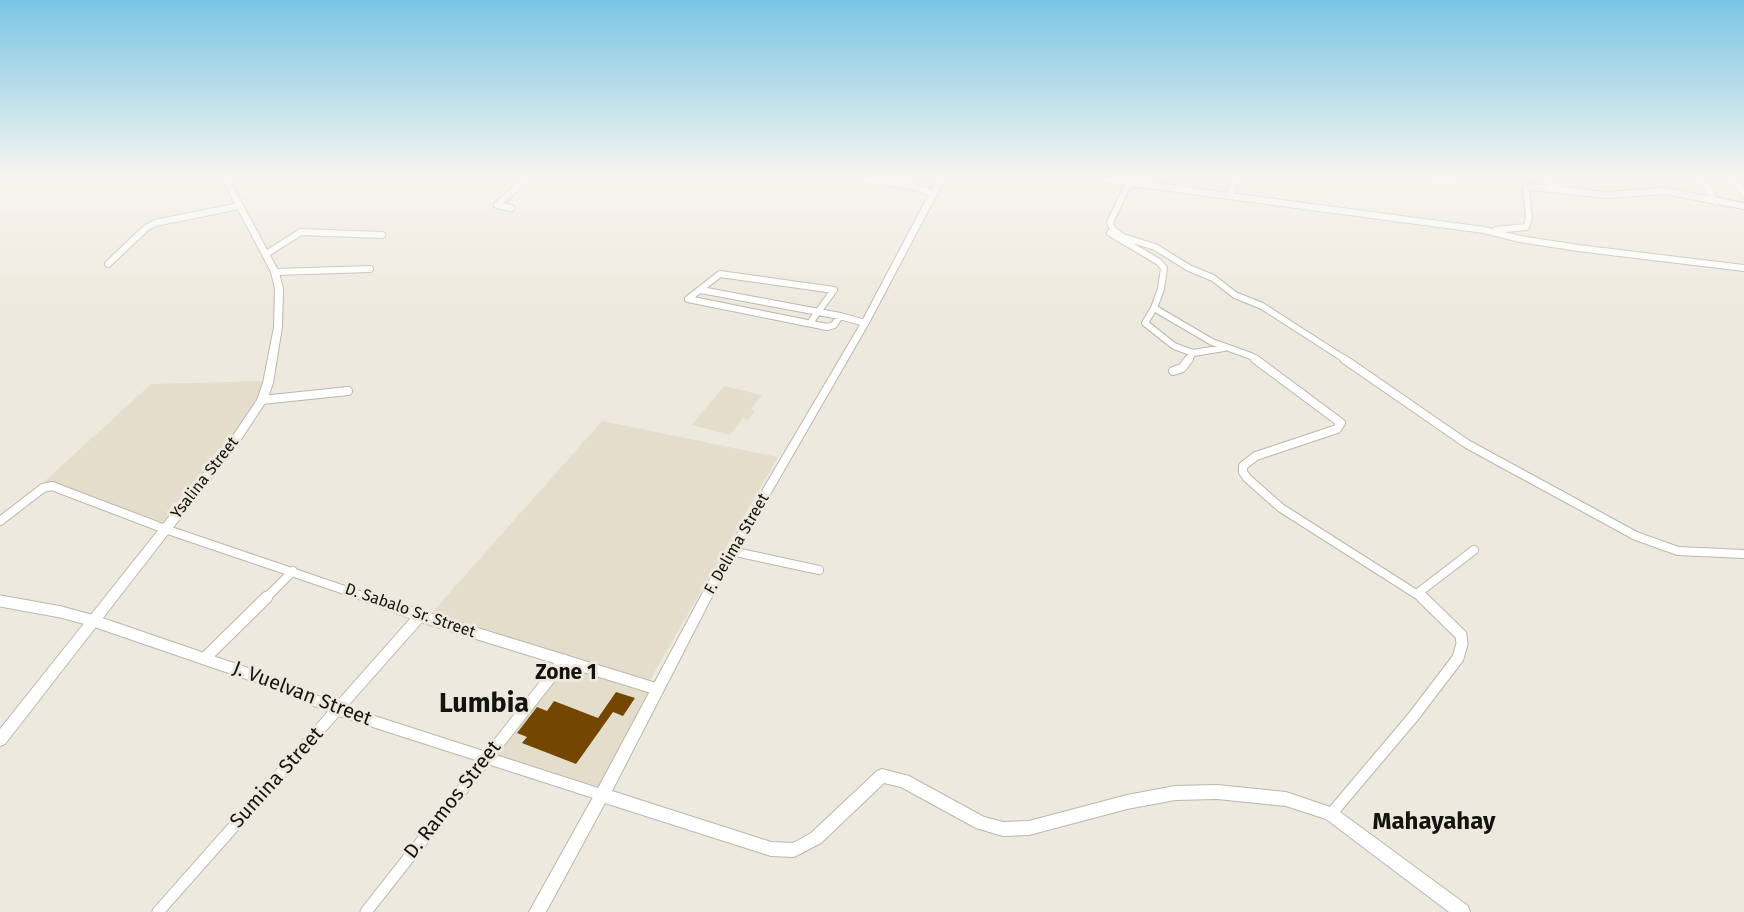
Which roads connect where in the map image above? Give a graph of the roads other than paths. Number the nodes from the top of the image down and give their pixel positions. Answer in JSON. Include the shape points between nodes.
{"nodes":[{"id":1,"x":162,"y":222,"type":"edge"},
{"id":2,"x":248,"y":222,"type":"edge"},
{"id":3,"x":918,"y":222,"type":"edge"},
{"id":4,"x":1110,"y":222,"type":"edge"},
{"id":5,"x":1421,"y":222,"type":"edge"},
{"id":6,"x":1528,"y":222,"type":"edge"},
{"id":7,"x":1484,"y":230,"type":"junction"},
{"id":8,"x":1110,"y":233,"type":"dead end"},
{"id":9,"x":382,"y":235,"type":"dead end"},
{"id":10,"x":267,"y":254,"type":"junction"},
{"id":11,"x":108,"y":264,"type":"dead end"},
{"id":12,"x":1744,"y":268,"type":"edge"},
{"id":13,"x":370,"y":269,"type":"dead end"},
{"id":14,"x":275,"y":272,"type":"junction"},
{"id":15,"x":700,"y":290,"type":"junction"},
{"id":16,"x":1154,"y":308,"type":"junction"},
{"id":17,"x":819,"y":312,"type":"junction"},
{"id":18,"x":840,"y":316,"type":"junction"},
{"id":19,"x":810,"y":323,"type":"junction"},
{"id":20,"x":865,"y":323,"type":"junction"},
{"id":21,"x":1224,"y":348,"type":"junction"},
{"id":22,"x":1193,"y":353,"type":"junction"},
{"id":23,"x":1173,"y":370,"type":"dead end"},
{"id":24,"x":348,"y":391,"type":"dead end"},
{"id":25,"x":262,"y":400,"type":"junction"},
{"id":26,"x":0,"y":521,"type":"edge"},
{"id":27,"x":165,"y":530,"type":"junction"},
{"id":28,"x":1474,"y":550,"type":"dead end"},
{"id":29,"x":731,"y":551,"type":"junction"},
{"id":30,"x":1744,"y":554,"type":"edge"},
{"id":31,"x":819,"y":570,"type":"dead end"},
{"id":32,"x":293,"y":571,"type":"junction"},
{"id":33,"x":1418,"y":592,"type":"junction"},
{"id":34,"x":0,"y":601,"type":"edge"},
{"id":35,"x":420,"y":616,"type":"junction"},
{"id":36,"x":94,"y":621,"type":"junction"},
{"id":37,"x":205,"y":658,"type":"junction"},
{"id":38,"x":564,"y":660,"type":"junction"},
{"id":39,"x":657,"y":689,"type":"junction"},
{"id":40,"x":338,"y":710,"type":"junction"},
{"id":41,"x":0,"y":740,"type":"edge"},
{"id":42,"x":485,"y":759,"type":"junction"},
{"id":43,"x":602,"y":795,"type":"junction"},
{"id":44,"x":1331,"y":814,"type":"junction"},
{"id":45,"x":158,"y":912,"type":"edge"},
{"id":46,"x":366,"y":912,"type":"edge"},
{"id":47,"x":537,"y":912,"type":"edge"},
{"id":48,"x":1462,"y":912,"type":"edge"}],
"edges":[{"from":1,"to":11,"type":"street","via":[[146,228]]},
{"from":2,"to":10,"type":"street","name":"Ysalina Street"},
{"from":3,"to":20,"type":"street","name":"F. Delima Street"},
{"from":4,"to":30,"type":"street","via":[[1113,230],[1124,237],[1155,247],[1321,342],[1467,444],[1636,536],[1678,552]]},
{"from":5,"to":7,"type":"street"},
{"from":6,"to":7,"type":"street","via":[[1526,227]]},
{"from":7,"to":12,"type":"street","via":[[1578,248]]},
{"from":8,"to":16,"type":"street","via":[[1164,268]]},
{"from":9,"to":10,"type":"street","via":[[301,232]]},
{"from":10,"to":14,"type":"street","name":"Ysalina Street"},
{"from":13,"to":14,"type":"street"},
{"from":14,"to":25,"type":"street","name":"Ysalina Street","via":[[280,300],[278,327]]},
{"from":15,"to":17,"type":"street"},
{"from":15,"to":17,"type":"street","via":[[721,273],[834,290]]},
{"from":15,"to":19,"type":"street","via":[[688,299]]},
{"from":16,"to":21,"type":"street"},
{"from":16,"to":22,"type":"street","via":[[1144,323],[1174,346]]},
{"from":17,"to":18,"type":"street"},
{"from":17,"to":19,"type":"street"},
{"from":18,"to":19,"type":"street","via":[[831,327]]},
{"from":18,"to":20,"type":"street"},
{"from":20,"to":29,"type":"street","name":"F. Delima Street"},
{"from":21,"to":22,"type":"street"},
{"from":21,"to":33,"type":"street","via":[[1251,356],[1341,423],[1337,429],[1256,456],[1243,466],[1247,478],[1281,508]]},
{"from":22,"to":23,"type":"street","via":[[1182,368]]},
{"from":24,"to":25,"type":"street"},
{"from":25,"to":27,"type":"street","name":"Ysalina Street"},
{"from":26,"to":27,"type":"street","name":"D. Sabalo Sr. Street","via":[[43,488],[52,486]]},
{"from":27,"to":32,"type":"street","name":"D. Sabalo Sr. Street"},
{"from":27,"to":36,"type":"street","name":"Ysalina Street"},
{"from":28,"to":33,"type":"street"},
{"from":29,"to":31,"type":"street"},
{"from":29,"to":39,"type":"street","name":"F. Delima Street"},
{"from":32,"to":35,"type":"street","name":"D. Sabalo Sr. Street"},
{"from":32,"to":37,"type":"street"},
{"from":33,"to":44,"type":"street","via":[[1457,629],[1461,635],[1460,651],[1413,717]]},
{"from":34,"to":36,"type":"street","name":"J. Vuelvan Street"},
{"from":35,"to":38,"type":"street","name":"D. Sabalo Sr. Street"},
{"from":35,"to":40,"type":"street","name":"Sumina Street"},
{"from":36,"to":37,"type":"street","name":"J. Vuelvan Street"},
{"from":36,"to":41,"type":"street","name":"Ysalina Street"},
{"from":37,"to":40,"type":"street","name":"J. Vuelvan Street"},
{"from":38,"to":39,"type":"street","name":"D. Sabalo Sr. Street"},
{"from":38,"to":42,"type":"street","name":"D. Ramos Street"},
{"from":39,"to":43,"type":"street","name":"F. Delima Street"},
{"from":40,"to":42,"type":"street","name":"J. Vuelvan Street"},
{"from":40,"to":45,"type":"street","name":"Sumina Street"},
{"from":42,"to":43,"type":"street","name":"J. Vuelvan Street"},
{"from":42,"to":46,"type":"street","name":"D. Ramos Street"},
{"from":43,"to":44,"type":"street","via":[[780,850],[794,850],[816,838],[882,776],[904,781],[981,823],[1003,829],[1029,828],[1175,793],[1217,792],[1287,799]]},
{"from":43,"to":47,"type":"street","name":"F. Delima Street"},
{"from":44,"to":48,"type":"street"}]}
